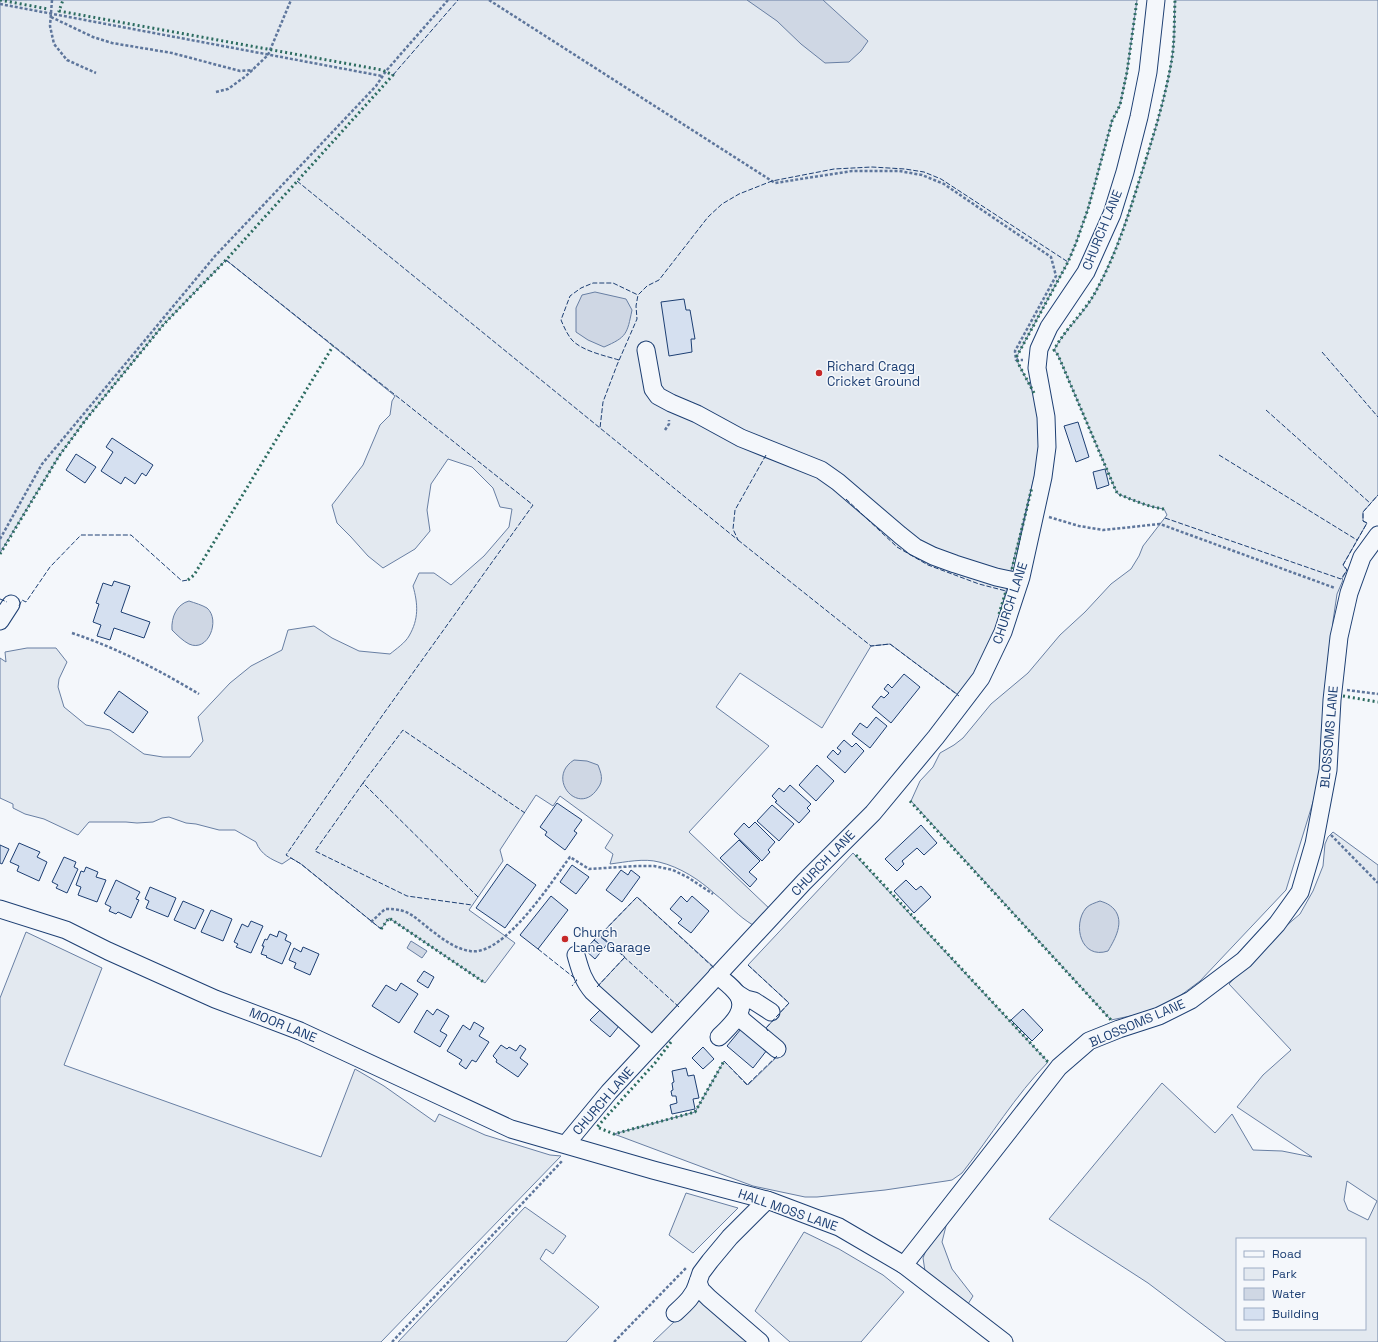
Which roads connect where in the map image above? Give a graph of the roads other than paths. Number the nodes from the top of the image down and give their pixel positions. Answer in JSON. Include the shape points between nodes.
{"nodes":[{"id":1,"x":1156,"y":0,"type":"edge"},
{"id":2,"x":646,"y":350,"type":"dead end"},
{"id":3,"x":1378,"y":535,"type":"edge"},
{"id":4,"x":1019,"y":582,"type":"junction"},
{"id":5,"x":11,"y":604,"type":"dead end"},
{"id":6,"x":0,"y":621,"type":"edge"},
{"id":7,"x":0,"y":909,"type":"edge"},
{"id":8,"x":576,"y":955,"type":"dead end"},
{"id":9,"x":717,"y":975,"type":"junction"},
{"id":10,"x":738,"y":994,"type":"junction"},
{"id":11,"x":771,"y":1012,"type":"dead end"},
{"id":12,"x":739,"y":1014,"type":"junction"},
{"id":13,"x":719,"y":1037,"type":"dead end"},
{"id":14,"x":652,"y":1045,"type":"junction"},
{"id":15,"x":777,"y":1049,"type":"dead end"},
{"id":16,"x":566,"y":1144,"type":"junction"},
{"id":17,"x":767,"y":1200,"type":"junction"},
{"id":18,"x":904,"y":1265,"type":"junction"},
{"id":19,"x":698,"y":1282,"type":"junction"},
{"id":20,"x":675,"y":1313,"type":"dead end"},
{"id":21,"x":760,"y":1342,"type":"edge"},
{"id":22,"x":1004,"y":1342,"type":"edge"}],
"edges":[{"from":1,"to":4,"type":"street","name":"CHURCH LANE","via":[[1147,79],[1127,165],[1114,207],[1086,272],[1048,327],[1039,349],[1037,368],[1046,418],[1048,447]]},
{"from":2,"to":4,"type":"street","via":[[653,390],[666,401],[697,414],[741,438],[821,470],[915,547],[981,573]]},
{"from":3,"to":18,"type":"street","name":"BLOSSOMS LANE","via":[[1362,557],[1349,593],[1339,637],[1328,770],[1314,844],[1300,892],[1277,924],[1244,960],[1191,1000],[1159,1016],[1089,1041],[1062,1064]]},
{"from":4,"to":9,"type":"street","name":"CHURCH LANE","via":[[1003,632],[981,678],[936,737],[873,813]]},
{"from":5,"to":6,"type":"street"},
{"from":7,"to":16,"type":"street","name":"MOOR LANE","via":[[66,930],[215,998],[306,1033],[511,1129]]},
{"from":8,"to":14,"type":"street","via":[[581,973],[593,992]]},
{"from":9,"to":10,"type":"street"},
{"from":9,"to":14,"type":"street","name":"CHURCH LANE"},
{"from":10,"to":11,"type":"street"},
{"from":10,"to":12,"type":"street","via":[[741,1004]]},
{"from":12,"to":13,"type":"street"},
{"from":12,"to":15,"type":"street","via":[[742,1020]]},
{"from":14,"to":16,"type":"street","name":"CHURCH LANE"},
{"from":16,"to":17,"type":"street","name":"HALL MOSS LANE"},
{"from":17,"to":18,"type":"street","name":"HALL MOSS LANE","via":[[839,1226]]},
{"from":17,"to":19,"type":"street","via":[[730,1236],[701,1273]]},
{"from":18,"to":22,"type":"street","name":"HALL MOSS LANE"},
{"from":19,"to":20,"type":"street","via":[[690,1299]]},
{"from":19,"to":21,"type":"street","via":[[701,1290],[709,1298]]}]}
